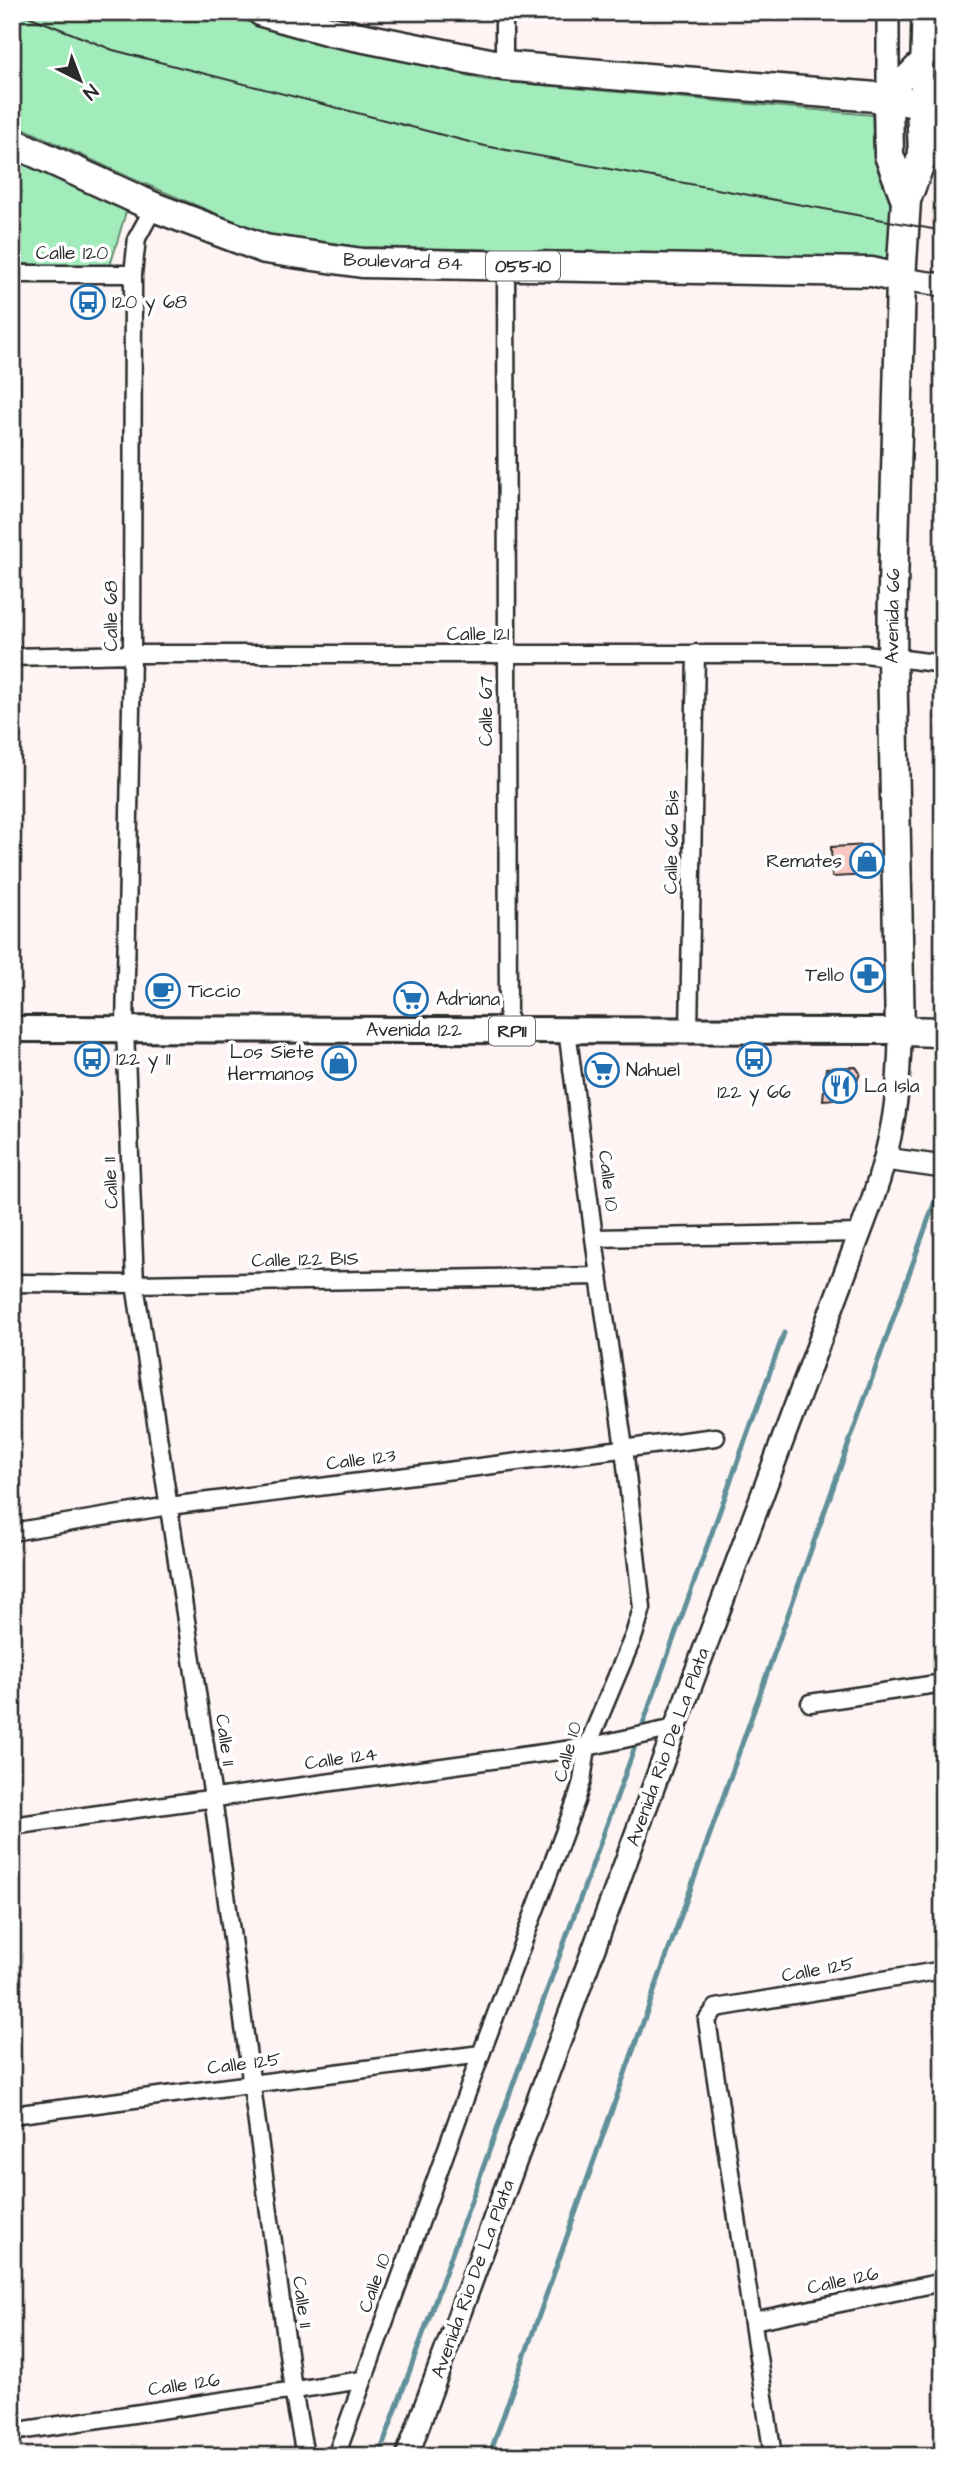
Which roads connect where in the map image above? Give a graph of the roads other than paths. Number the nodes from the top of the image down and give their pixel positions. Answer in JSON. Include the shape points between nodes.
{"nodes":[{"id":1,"x":261,"y":12,"type":"edge"},
{"id":2,"x":504,"y":12,"type":"edge"},
{"id":3,"x":888,"y":12,"type":"edge"},
{"id":4,"x":923,"y":12,"type":"edge"},
{"id":5,"x":943,"y":38,"type":"edge"},
{"id":6,"x":923,"y":57,"type":"junction"},
{"id":7,"x":504,"y":66,"type":"junction"},
{"id":8,"x":943,"y":83,"type":"edge"},
{"id":9,"x":888,"y":98,"type":"junction"},
{"id":10,"x":932,"y":102,"type":"edge"},
{"id":11,"x":12,"y":142,"type":"edge"},
{"id":12,"x":906,"y":200,"type":"junction"},
{"id":13,"x":154,"y":207,"type":"junction"},
{"id":14,"x":506,"y":266,"type":"junction"},
{"id":15,"x":12,"y":274,"type":"edge"},
{"id":16,"x":133,"y":274,"type":"junction"},
{"id":17,"x":901,"y":279,"type":"junction"},
{"id":18,"x":943,"y":285,"type":"edge"},
{"id":19,"x":696,"y":653,"type":"junction"},
{"id":20,"x":132,"y":654,"type":"junction"},
{"id":21,"x":507,"y":655,"type":"junction"},
{"id":22,"x":12,"y":657,"type":"edge"},
{"id":23,"x":892,"y":657,"type":"junction"},
{"id":24,"x":943,"y":664,"type":"edge"},
{"id":25,"x":12,"y":1029,"type":"edge"},
{"id":26,"x":125,"y":1030,"type":"junction"},
{"id":27,"x":567,"y":1030,"type":"junction"},
{"id":28,"x":508,"y":1031,"type":"junction"},
{"id":29,"x":689,"y":1031,"type":"junction"},
{"id":30,"x":900,"y":1031,"type":"junction"},
{"id":31,"x":943,"y":1032,"type":"edge"},
{"id":32,"x":886,"y":1159,"type":"junction"},
{"id":33,"x":943,"y":1167,"type":"edge"},
{"id":34,"x":861,"y":1233,"type":"junction"},
{"id":35,"x":594,"y":1238,"type":"junction"},
{"id":36,"x":599,"y":1276,"type":"junction"},
{"id":37,"x":12,"y":1283,"type":"edge"},
{"id":38,"x":135,"y":1284,"type":"junction"},
{"id":39,"x":716,"y":1437,"type":"dead end"},
{"id":40,"x":624,"y":1448,"type":"junction"},
{"id":41,"x":169,"y":1506,"type":"junction"},
{"id":42,"x":12,"y":1532,"type":"edge"},
{"id":43,"x":943,"y":1683,"type":"edge"},
{"id":44,"x":810,"y":1703,"type":"dead end"},
{"id":45,"x":675,"y":1728,"type":"junction"},
{"id":46,"x":587,"y":1747,"type":"junction"},
{"id":47,"x":213,"y":1798,"type":"junction"},
{"id":48,"x":12,"y":1826,"type":"edge"},
{"id":49,"x":943,"y":1970,"type":"edge"},
{"id":50,"x":481,"y":2054,"type":"junction"},
{"id":51,"x":251,"y":2084,"type":"junction"},
{"id":52,"x":12,"y":2115,"type":"edge"},
{"id":53,"x":943,"y":2281,"type":"edge"},
{"id":54,"x":753,"y":2321,"type":"junction"},
{"id":55,"x":362,"y":2380,"type":"junction"},
{"id":56,"x":293,"y":2390,"type":"junction"},
{"id":57,"x":12,"y":2431,"type":"edge"},
{"id":58,"x":305,"y":2456,"type":"edge"},
{"id":59,"x":336,"y":2456,"type":"edge"},
{"id":60,"x":407,"y":2456,"type":"edge"},
{"id":61,"x":773,"y":2456,"type":"edge"}],
"edges":[{"from":1,"to":7,"type":"highway","via":[[330,31]]},
{"from":2,"to":7,"type":"street"},
{"from":3,"to":9,"type":"main road","name":"Avenida 66"},
{"from":4,"to":6,"type":"main road","name":"Avenida 66"},
{"from":5,"to":6,"type":"main road"},
{"from":6,"to":9,"type":"main road"},
{"from":6,"to":10,"type":"main road","name":"Avenida 66"},
{"from":7,"to":9,"type":"highway"},
{"from":8,"to":10,"type":"main road"},
{"from":9,"to":10,"type":"highway"},
{"from":9,"to":12,"type":"highway","name":"Avenida 66","via":[[889,155]]},
{"from":10,"to":12,"type":"highway","name":"Avenida 66","via":[[923,155]]},
{"from":11,"to":13,"type":"highway","name":"Boulevard 84","number":"055-10"},
{"from":12,"to":17,"type":"highway","name":"Avenida 66"},
{"from":13,"to":14,"type":"highway","name":"Boulevard 84","number":"055-10","via":[[265,249],[288,253],[362,263]]},
{"from":13,"to":16,"type":"street","name":"Calle 68","via":[[137,238]]},
{"from":14,"to":17,"type":"highway","name":"Boulevard 84","number":"055-10","via":[[872,272]]},
{"from":14,"to":21,"type":"street","name":"Calle 67"},
{"from":15,"to":16,"type":"street","name":"Calle 120"},
{"from":16,"to":20,"type":"street","name":"Calle 68"},
{"from":17,"to":18,"type":"main road"},
{"from":17,"to":23,"type":"highway","name":"Avenida 66"},
{"from":19,"to":21,"type":"street","name":"Calle 121"},
{"from":19,"to":23,"type":"street","name":"Calle 121"},
{"from":19,"to":29,"type":"street","name":"Calle 66 Bis"},
{"from":20,"to":21,"type":"street","name":"Calle 121"},
{"from":20,"to":22,"type":"street","name":"Calle 121"},
{"from":20,"to":26,"type":"street","name":"Calle 68"},
{"from":21,"to":28,"type":"street","name":"Calle 67"},
{"from":23,"to":24,"type":"street","name":"Calle 121"},
{"from":23,"to":30,"type":"highway","name":"Avenida 66"},
{"from":25,"to":26,"type":"main road","name":"Avenida 122","number":"RP11"},
{"from":26,"to":28,"type":"main road","name":"Avenida 122","number":"RP11"},
{"from":26,"to":38,"type":"street","name":"Calle 11"},
{"from":27,"to":28,"type":"main road","name":"Avenida 122","number":"RP11"},
{"from":27,"to":29,"type":"main road","name":"Avenida 122","number":"RP11"},
{"from":27,"to":35,"type":"street","name":"Calle 10"},
{"from":29,"to":30,"type":"main road","name":"Avenida 122","number":"RP11"},
{"from":30,"to":31,"type":"highway","name":"Avenida 122","number":"RP11"},
{"from":30,"to":32,"type":"main road","name":"Avenida Rìo De La Plata","via":[[896,1112]]},
{"from":32,"to":33,"type":"main road"},
{"from":32,"to":34,"type":"main road","name":"Avenida Rìo De La Plata"},
{"from":34,"to":35,"type":"street"},
{"from":34,"to":45,"type":"main road","name":"Avenida Rìo De La Plata"},
{"from":35,"to":36,"type":"street","name":"Calle 10"},
{"from":36,"to":38,"type":"street","name":"Calle 122 BIS"},
{"from":36,"to":40,"type":"street","name":"Calle 10"},
{"from":37,"to":38,"type":"street","name":"Calle 122 BIS"},
{"from":38,"to":41,"type":"street","name":"Calle 11"},
{"from":39,"to":40,"type":"street","name":"Calle 123"},
{"from":40,"to":41,"type":"street","name":"Calle 123"},
{"from":40,"to":46,"type":"street","name":"Calle 10","via":[[642,1608]]},
{"from":41,"to":42,"type":"street","name":"Calle 123"},
{"from":41,"to":47,"type":"street","name":"Calle 11"},
{"from":43,"to":44,"type":"street"},
{"from":45,"to":46,"type":"street","name":"Calle 124"},
{"from":45,"to":60,"type":"main road","name":"Avenida Rìo De La Plata"},
{"from":46,"to":47,"type":"street","name":"Calle 124"},
{"from":46,"to":50,"type":"street","name":"Calle 10","via":[[576,1801]]},
{"from":47,"to":48,"type":"street","name":"Calle 124"},
{"from":47,"to":51,"type":"street","name":"Calle 11"},
{"from":49,"to":54,"type":"street","name":"Calle 125","via":[[716,2008],[707,2020]]},
{"from":50,"to":51,"type":"street","name":"Calle 125"},
{"from":50,"to":55,"type":"street","name":"Calle 10"},
{"from":51,"to":52,"type":"street","name":"Calle 125"},
{"from":51,"to":56,"type":"street","name":"Calle 11"},
{"from":53,"to":54,"type":"street","name":"Calle 126"},
{"from":54,"to":61,"type":"street"},
{"from":55,"to":56,"type":"street","name":"Calle 126"},
{"from":55,"to":59,"type":"street","name":"Calle 10"},
{"from":56,"to":57,"type":"street","name":"Calle 126"},
{"from":56,"to":58,"type":"street","name":"Calle 11"}]}
